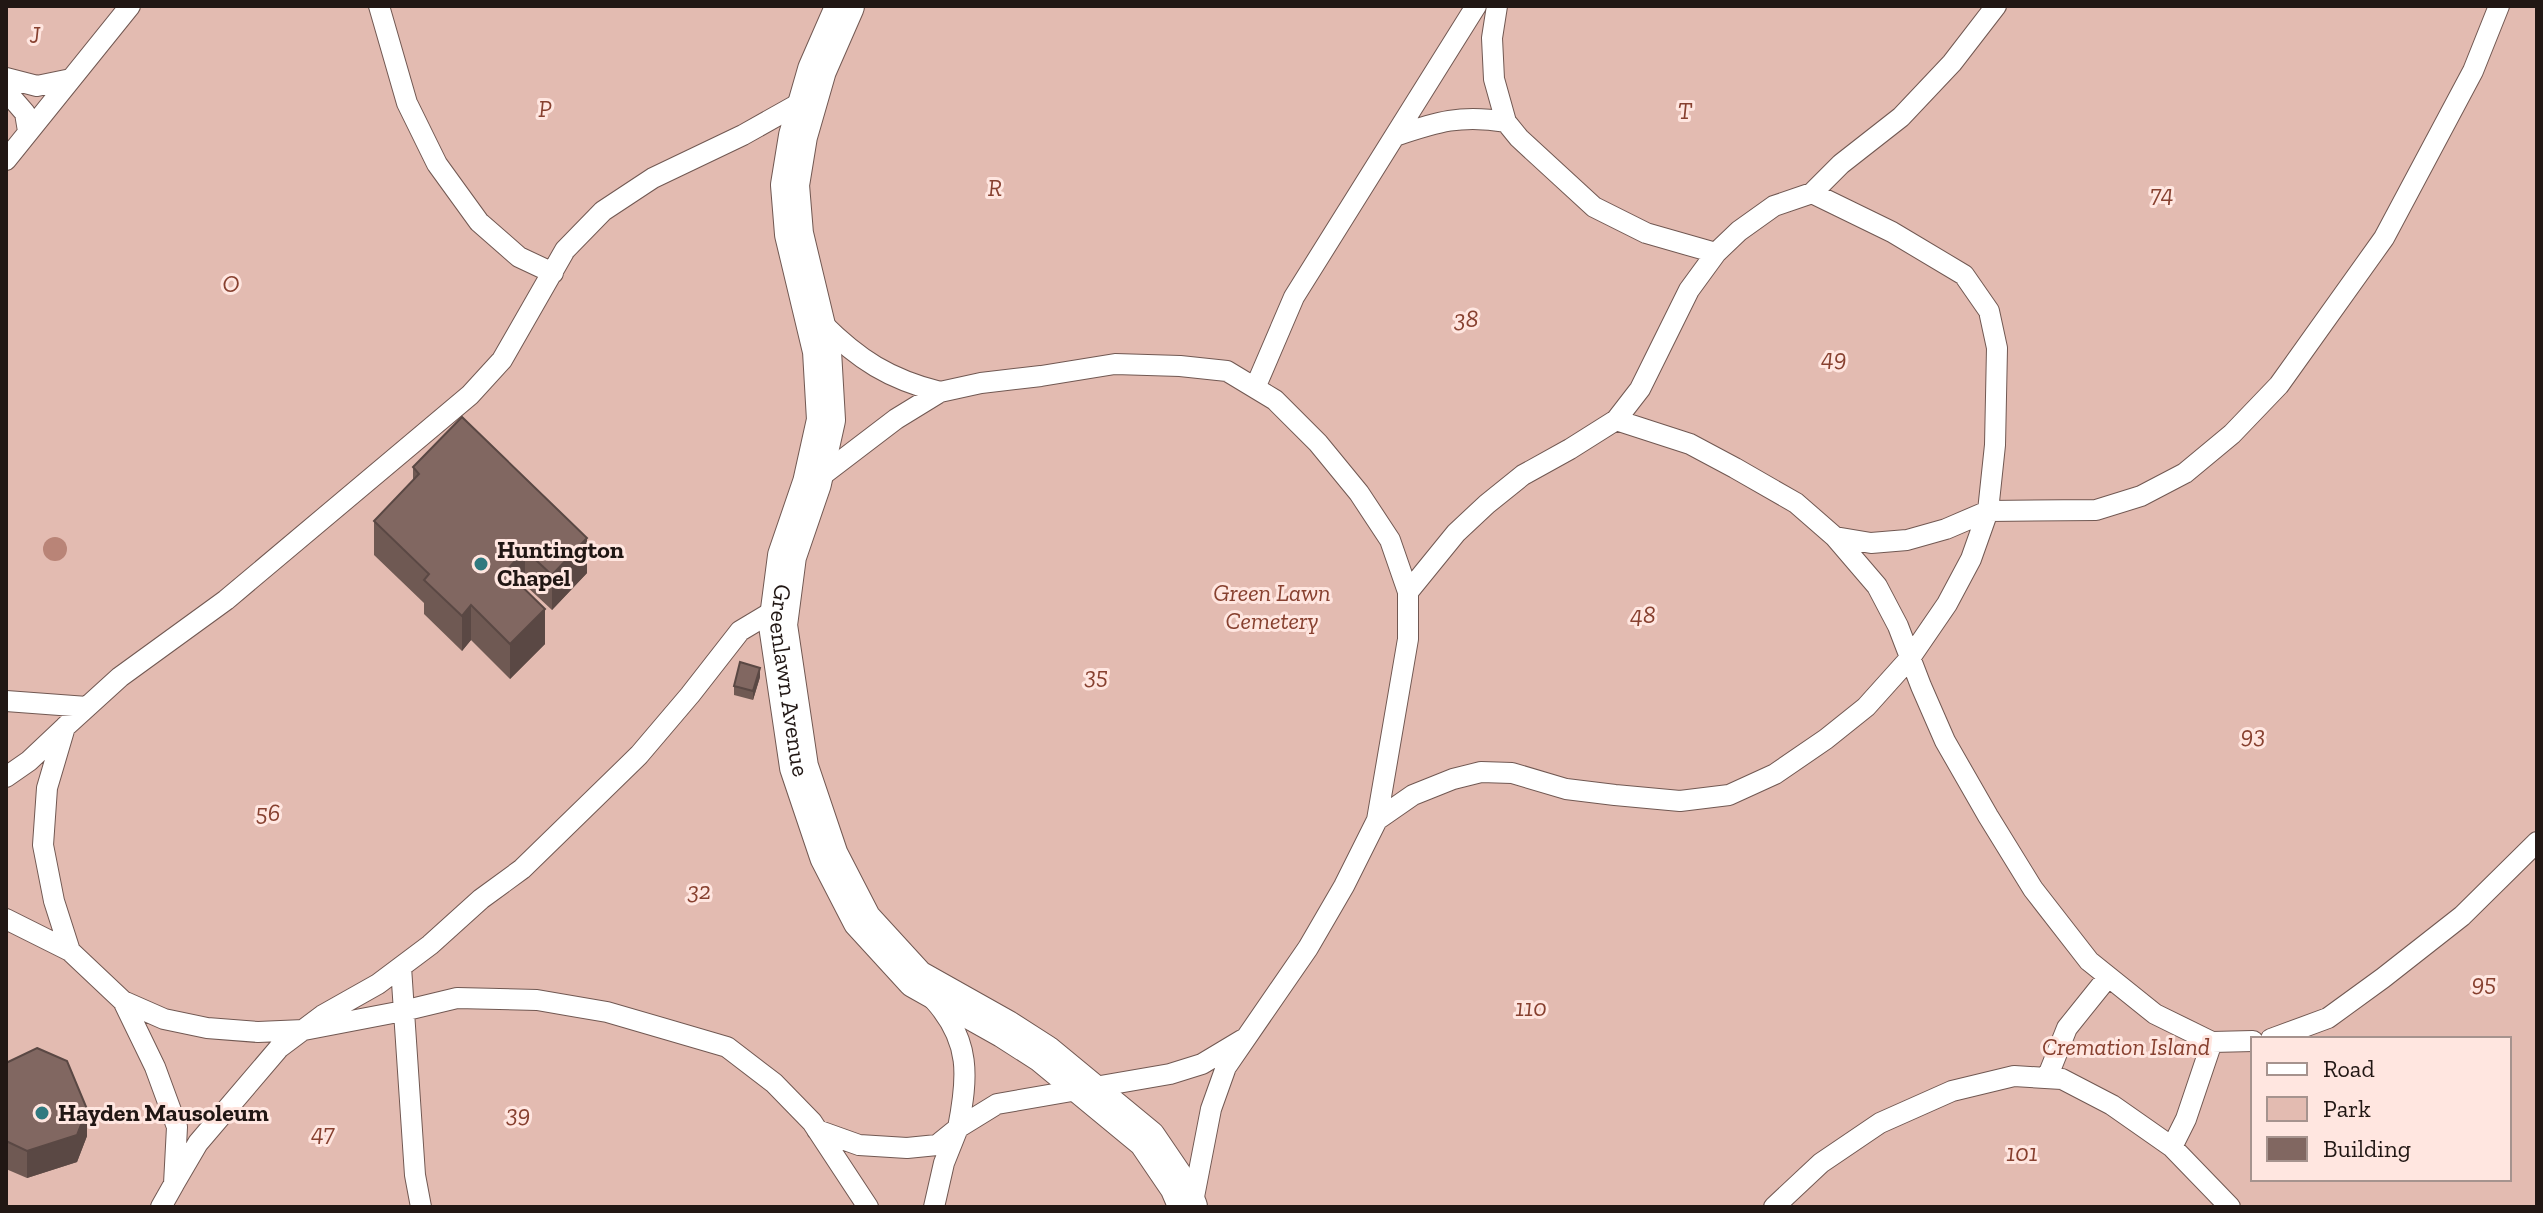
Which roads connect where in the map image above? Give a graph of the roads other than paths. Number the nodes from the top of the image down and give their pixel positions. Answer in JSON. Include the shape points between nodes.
{"nodes":[{"id":1,"x":130,"y":6,"type":"edge"},
{"id":2,"x":379,"y":6,"type":"edge"},
{"id":3,"x":845,"y":6,"type":"edge"},
{"id":4,"x":1476,"y":6,"type":"edge"},
{"id":5,"x":1497,"y":6,"type":"edge"},
{"id":6,"x":1996,"y":6,"type":"edge"},
{"id":7,"x":2499,"y":6,"type":"edge"},
{"id":8,"x":6,"y":78,"type":"edge"},
{"id":9,"x":71,"y":79,"type":"junction"},
{"id":10,"x":6,"y":91,"type":"edge"},
{"id":11,"x":809,"y":98,"type":"junction"},
{"id":12,"x":1506,"y":122,"type":"junction"},
{"id":13,"x":28,"y":131,"type":"junction"},
{"id":14,"x":1395,"y":136,"type":"junction"},
{"id":15,"x":6,"y":160,"type":"edge"},
{"id":16,"x":1812,"y":193,"type":"junction"},
{"id":17,"x":1716,"y":253,"type":"junction"},
{"id":18,"x":553,"y":273,"type":"junction"},
{"id":19,"x":814,"y":314,"type":"junction"},
{"id":20,"x":1255,"y":388,"type":"junction"},
{"id":21,"x":940,"y":392,"type":"junction"},
{"id":22,"x":1616,"y":420,"type":"junction"},
{"id":23,"x":812,"y":483,"type":"junction"},
{"id":24,"x":1988,"y":511,"type":"junction"},
{"id":25,"x":1835,"y":537,"type":"junction"},
{"id":26,"x":1408,"y":592,"type":"junction"},
{"id":27,"x":780,"y":607,"type":"junction"},
{"id":28,"x":1910,"y":658,"type":"junction"},
{"id":29,"x":6,"y":701,"type":"edge"},
{"id":30,"x":87,"y":707,"type":"junction"},
{"id":31,"x":65,"y":727,"type":"junction"},
{"id":32,"x":6,"y":777,"type":"edge"},
{"id":33,"x":1377,"y":820,"type":"junction"},
{"id":34,"x":2537,"y":842,"type":"edge"},
{"id":35,"x":6,"y":919,"type":"edge"},
{"id":36,"x":70,"y":951,"type":"junction"},
{"id":37,"x":401,"y":967,"type":"junction"},
{"id":38,"x":2108,"y":977,"type":"junction"},
{"id":39,"x":916,"y":979,"type":"junction"},
{"id":40,"x":123,"y":1001,"type":"junction"},
{"id":41,"x":403,"y":1011,"type":"junction"},
{"id":42,"x":304,"y":1030,"type":"junction"},
{"id":43,"x":2276,"y":1037,"type":"edge"},
{"id":44,"x":1246,"y":1038,"type":"junction"},
{"id":45,"x":2251,"y":1041,"type":"edge"},
{"id":46,"x":2212,"y":1042,"type":"junction"},
{"id":47,"x":2047,"y":1078,"type":"junction"},
{"id":48,"x":1085,"y":1087,"type":"junction"},
{"id":49,"x":958,"y":1128,"type":"junction"},
{"id":50,"x":817,"y":1130,"type":"junction"},
{"id":51,"x":2172,"y":1147,"type":"junction"},
{"id":52,"x":174,"y":1184,"type":"junction"},
{"id":53,"x":161,"y":1207,"type":"edge"},
{"id":54,"x":421,"y":1207,"type":"edge"},
{"id":55,"x":868,"y":1207,"type":"edge"},
{"id":56,"x":934,"y":1207,"type":"edge"},
{"id":57,"x":1190,"y":1207,"type":"edge"},
{"id":58,"x":1774,"y":1207,"type":"edge"},
{"id":59,"x":2230,"y":1207,"type":"edge"}],
"edges":[{"from":1,"to":9,"type":"lane"},
{"from":2,"to":18,"type":"lane","via":[[407,103],[437,164],[479,222],[519,257]]},
{"from":3,"to":11,"type":"street","name":"Greenlawn Avenue"},
{"from":4,"to":14,"type":"lane"},
{"from":5,"to":12,"type":"lane","via":[[1494,79]]},
{"from":6,"to":16,"type":"lane","via":[[1901,117]]},
{"from":7,"to":24,"type":"lane","via":[[2473,71],[2384,238],[2279,385],[2232,434],[2185,473],[2141,496],[2096,510]]},
{"from":8,"to":9,"type":"lane","via":[[37,86]]},
{"from":9,"to":13,"type":"lane"},
{"from":10,"to":13,"type":"lane","via":[[25,113]]},
{"from":11,"to":18,"type":"lane","via":[[653,178],[603,211],[565,250]]},
{"from":11,"to":19,"type":"street","name":"Greenlawn Avenue","via":[[790,185],[794,234]]},
{"from":12,"to":14,"type":"lane","via":[[1452,119]]},
{"from":12,"to":17,"type":"lane","via":[[1594,207],[1646,233]]},
{"from":13,"to":15,"type":"lane"},
{"from":14,"to":20,"type":"lane","via":[[1294,297]]},
{"from":16,"to":17,"type":"lane","via":[[1774,206]]},
{"from":16,"to":24,"type":"lane","via":[[1964,275],[1989,311],[1997,348],[1997,391]]},
{"from":17,"to":22,"type":"lane","via":[[1689,290],[1640,389]]},
{"from":18,"to":30,"type":"lane","via":[[502,360],[470,395],[226,600]]},
{"from":19,"to":21,"type":"lane","via":[[844,346],[882,372]]},
{"from":19,"to":23,"type":"street","name":"Greenlawn Avenue","via":[[826,420]]},
{"from":20,"to":21,"type":"lane","via":[[1227,371],[1115,364]]},
{"from":20,"to":26,"type":"lane","via":[[1275,400],[1318,443],[1359,493],[1390,540]]},
{"from":21,"to":23,"type":"lane"},
{"from":22,"to":25,"type":"lane","via":[[1690,444],[1735,468],[1796,503]]},
{"from":22,"to":26,"type":"lane","via":[[1523,475],[1487,504]]},
{"from":23,"to":27,"type":"street","name":"Greenlawn Avenue","via":[[787,556]]},
{"from":24,"to":25,"type":"lane","via":[[1907,540],[1871,543]]},
{"from":24,"to":28,"type":"lane","via":[[1947,604]]},
{"from":25,"to":28,"type":"lane","via":[[1877,586]]},
{"from":26,"to":33,"type":"lane","via":[[1408,639]]},
{"from":27,"to":37,"type":"lane","via":[[740,631],[639,755],[522,869]]},
{"from":27,"to":39,"type":"street","name":"Greenlawn Avenue","via":[[778,625],[799,767],[829,856],[862,920]]},
{"from":28,"to":33,"type":"lane","via":[[1866,707],[1826,739],[1775,774],[1729,795],[1680,801],[1566,789],[1512,773],[1481,772],[1413,795]]},
{"from":28,"to":38,"type":"lane","via":[[1945,741],[2033,889],[2089,961]]},
{"from":29,"to":30,"type":"lane"},
{"from":30,"to":31,"type":"lane"},
{"from":31,"to":32,"type":"lane"},
{"from":31,"to":36,"type":"lane","via":[[47,788],[43,845]]},
{"from":33,"to":44,"type":"lane","via":[[1308,948]]},
{"from":34,"to":43,"type":"lane","via":[[2462,916],[2383,978],[2328,1018]]},
{"from":35,"to":36,"type":"lane"},
{"from":36,"to":40,"type":"lane"},
{"from":37,"to":41,"type":"lane"},
{"from":37,"to":42,"type":"lane"},
{"from":38,"to":46,"type":"lane","via":[[2155,1014]]},
{"from":38,"to":47,"type":"lane","via":[[2067,1028]]},
{"from":39,"to":48,"type":"street","name":"Greenlawn Avenue","via":[[1005,1029]]},
{"from":39,"to":49,"type":"lane","via":[[958,1033],[965,1093]]},
{"from":40,"to":42,"type":"lane","via":[[164,1019],[207,1028]]},
{"from":40,"to":52,"type":"lane","via":[[177,1127]]},
{"from":41,"to":42,"type":"lane"},
{"from":41,"to":50,"type":"lane","via":[[457,998],[537,1000],[607,1012],[727,1047],[774,1083]]},
{"from":41,"to":54,"type":"lane"},
{"from":42,"to":52,"type":"lane","via":[[279,1048],[198,1143]]},
{"from":44,"to":48,"type":"lane","via":[[1202,1064],[1170,1074]]},
{"from":44,"to":57,"type":"lane","via":[[1226,1067],[1211,1109]]},
{"from":45,"to":46,"type":"lane"},
{"from":46,"to":51,"type":"lane"},
{"from":47,"to":51,"type":"lane","via":[[2062,1079],[2112,1105]]},
{"from":47,"to":58,"type":"lane","via":[[2014,1076],[1952,1091],[1880,1123],[1821,1163]]},
{"from":48,"to":49,"type":"lane","via":[[997,1104]]},
{"from":48,"to":57,"type":"street","name":"Greenlawn Avenue","via":[[1147,1139]]},
{"from":49,"to":50,"type":"lane","via":[[937,1145],[907,1148],[859,1145]]},
{"from":49,"to":56,"type":"lane"},
{"from":50,"to":55,"type":"lane"},
{"from":51,"to":59,"type":"lane"},
{"from":52,"to":53,"type":"lane"}]}
